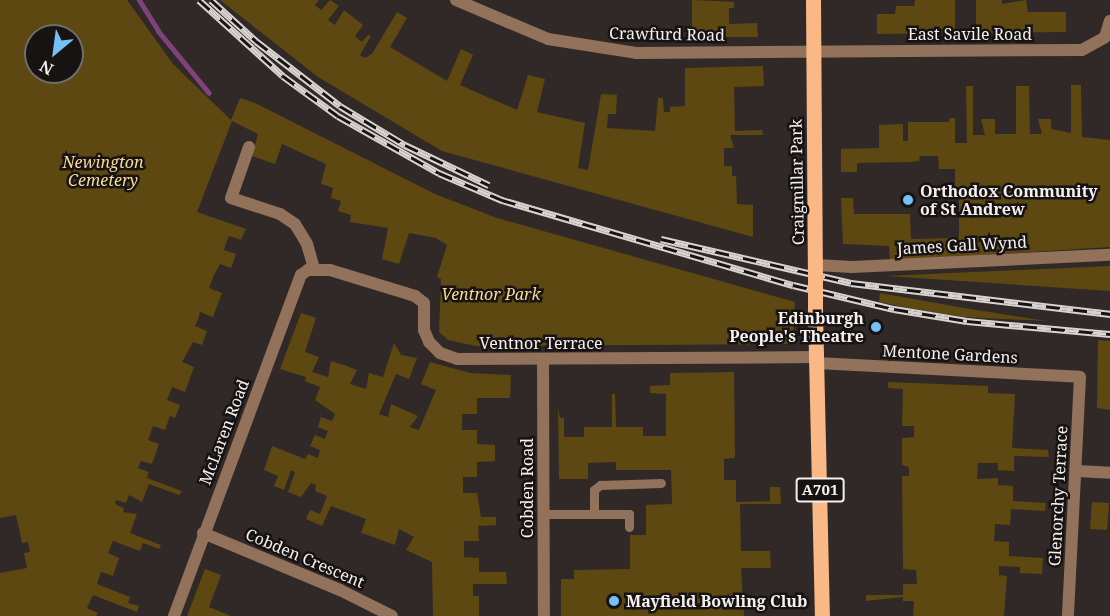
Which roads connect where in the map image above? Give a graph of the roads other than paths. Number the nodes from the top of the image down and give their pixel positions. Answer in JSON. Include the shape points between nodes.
{"nodes":[{"id":1,"x":456,"y":0,"type":"edge"},
{"id":2,"x":813,"y":0,"type":"edge"},
{"id":3,"x":1110,"y":21,"type":"edge"},
{"id":4,"x":814,"y":50,"type":"junction"},
{"id":5,"x":249,"y":147,"type":"dead end"},
{"id":6,"x":1110,"y":255,"type":"edge"},
{"id":7,"x":314,"y":268,"type":"junction"},
{"id":8,"x":815,"y":268,"type":"junction"},
{"id":9,"x":543,"y":360,"type":"junction"},
{"id":10,"x":817,"y":360,"type":"junction"},
{"id":11,"x":1080,"y":377,"type":"joint"},
{"id":12,"x":1077,"y":471,"type":"junction"},
{"id":13,"x":1110,"y":473,"type":"edge"},
{"id":14,"x":661,"y":483,"type":"dead end"},
{"id":15,"x":543,"y":514,"type":"junction"},
{"id":16,"x":594,"y":514,"type":"junction"},
{"id":17,"x":629,"y":527,"type":"dead end"},
{"id":18,"x":202,"y":533,"type":"junction"},
{"id":19,"x":174,"y":616,"type":"edge"},
{"id":20,"x":392,"y":616,"type":"edge"},
{"id":21,"x":544,"y":616,"type":"edge"},
{"id":22,"x":822,"y":616,"type":"edge"},
{"id":23,"x":1068,"y":616,"type":"edge"}],
"edges":[{"from":1,"to":4,"type":"street","name":"Crawfurd Road","via":[[519,30],[580,46],[646,54]]},
{"from":2,"to":4,"type":"main road","name":"Craigmillar Park","number":"A701"},
{"from":3,"to":4,"type":"street","name":"East Savile Road","via":[[1098,44],[1082,50]]},
{"from":4,"to":8,"type":"main road","name":"Craigmillar Park","number":"A701"},
{"from":5,"to":7,"type":"street","via":[[231,198],[280,214],[295,224]]},
{"from":6,"to":8,"type":"street","name":"James Gall Wynd"},
{"from":7,"to":9,"type":"street","name":"Ventnor Terrace","via":[[421,299],[426,311],[426,339],[447,356]]},
{"from":7,"to":18,"type":"street","name":"McLaren Road","via":[[301,275]]},
{"from":8,"to":10,"type":"main road","name":"Craigmillar Park","number":"A701","bridge":true},
{"from":9,"to":10,"type":"street","name":"Ventnor Terrace"},
{"from":9,"to":15,"type":"street","name":"Cobden Road"},
{"from":10,"to":11,"type":"street","name":"Mentone Gardens"},
{"from":10,"to":22,"type":"main road","number":"A701"},
{"from":11,"to":12,"type":"street","name":"Glenorchy Terrace"},
{"from":12,"to":13,"type":"street"},
{"from":12,"to":23,"type":"street","name":"Glenorchy Terrace"},
{"from":14,"to":16,"type":"lane","via":[[600,485],[594,490]]},
{"from":15,"to":16,"type":"lane"},
{"from":15,"to":21,"type":"street","name":"Cobden Road"},
{"from":16,"to":17,"type":"lane","via":[[629,514]]},
{"from":18,"to":19,"type":"street","name":"McLaren Road"},
{"from":18,"to":20,"type":"street","name":"Cobden Crescent","via":[[340,590]]}]}
